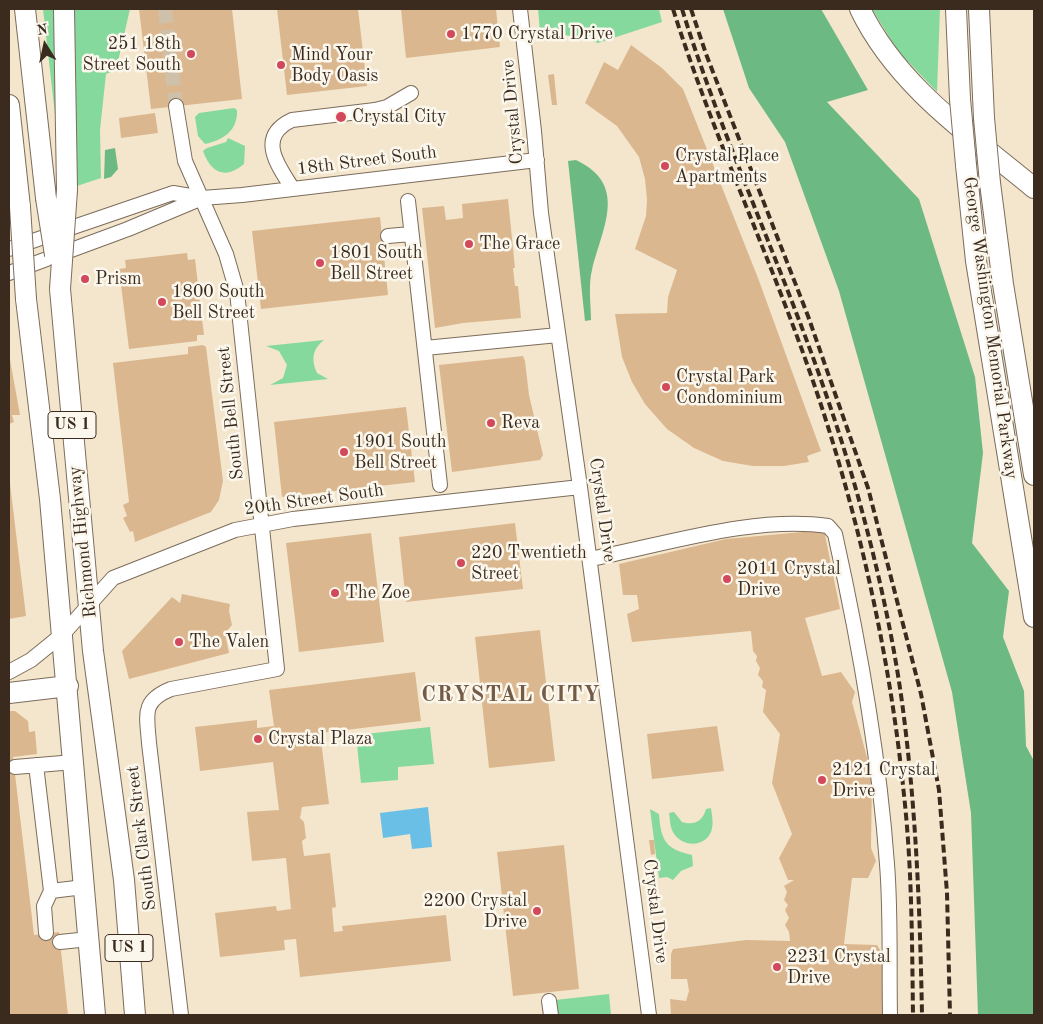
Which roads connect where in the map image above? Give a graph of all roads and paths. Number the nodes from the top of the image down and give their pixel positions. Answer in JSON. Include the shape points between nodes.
{"nodes":[{"id":1,"x":25,"y":9,"type":"edge"},
{"id":2,"x":64,"y":9,"type":"edge"},
{"id":3,"x":520,"y":9,"type":"edge"},
{"id":4,"x":860,"y":9,"type":"edge"},
{"id":5,"x":956,"y":9,"type":"edge"},
{"id":6,"x":979,"y":9,"type":"edge"},
{"id":7,"x":411,"y":92,"type":"dead end"},
{"id":8,"x":9,"y":105,"type":"edge"},
{"id":9,"x":176,"y":106,"type":"tunnel mouth"},
{"id":10,"x":537,"y":160,"type":"junction"},
{"id":11,"x":1034,"y":188,"type":"edge"},
{"id":12,"x":293,"y":189,"type":"junction"},
{"id":13,"x":202,"y":198,"type":"junction"},
{"id":14,"x":408,"y":201,"type":"dead end"},
{"id":15,"x":9,"y":230,"type":"edge"},
{"id":16,"x":412,"y":234,"type":"junction"},
{"id":17,"x":388,"y":236,"type":"dead end"},
{"id":18,"x":9,"y":249,"type":"edge"},
{"id":19,"x":9,"y":273,"type":"edge"},
{"id":20,"x":60,"y":289,"type":"junction"},
{"id":21,"x":26,"y":299,"type":"junction"},
{"id":22,"x":558,"y":335,"type":"junction"},
{"id":23,"x":425,"y":348,"type":"junction"},
{"id":24,"x":1034,"y":475,"type":"edge"},
{"id":25,"x":440,"y":486,"type":"dead end"},
{"id":26,"x":580,"y":487,"type":"junction"},
{"id":27,"x":262,"y":524,"type":"junction"},
{"id":28,"x":590,"y":560,"type":"junction"},
{"id":29,"x":90,"y":606,"type":"junction"},
{"id":30,"x":1034,"y":616,"type":"edge"},
{"id":31,"x":63,"y":634,"type":"junction"},
{"id":32,"x":9,"y":672,"type":"edge"},
{"id":33,"x":68,"y":686,"type":"junction"},
{"id":34,"x":9,"y":692,"type":"edge"},
{"id":35,"x":146,"y":716,"type":"joint"},
{"id":36,"x":74,"y":762,"type":"junction"},
{"id":37,"x":36,"y":764,"type":"junction"},
{"id":38,"x":15,"y":766,"type":"dead end"},
{"id":39,"x":84,"y":887,"type":"junction"},
{"id":40,"x":51,"y":891,"type":"junction"},
{"id":41,"x":46,"y":933,"type":"dead end"},
{"id":42,"x":89,"y":939,"type":"junction"},
{"id":43,"x":60,"y":942,"type":"dead end"},
{"id":44,"x":96,"y":1015,"type":"edge"},
{"id":45,"x":135,"y":1015,"type":"edge"},
{"id":46,"x":181,"y":1015,"type":"edge"},
{"id":47,"x":649,"y":1015,"type":"edge"},
{"id":48,"x":890,"y":1015,"type":"edge"}],
"edges":[{"from":1,"to":20,"type":"highway","name":"Richmond Highway","number":"US 1","bridge":true,"via":[[46,198]]},
{"from":2,"to":20,"type":"highway","bridge":true,"via":[[67,190]]},
{"from":3,"to":10,"type":"street","name":"Crystal Drive"},
{"from":4,"to":11,"type":"highway","via":[[881,46],[903,75]]},
{"from":5,"to":30,"type":"highway","name":"George Washington Memorial Parkway","bridge":true,"via":[[960,99],[978,269]]},
{"from":6,"to":24,"type":"highway","name":"George Washington Memorial Parkway","bridge":true,"via":[[990,183]]},
{"from":7,"to":12,"type":"street","via":[[387,107],[292,120],[284,124],[273,138],[273,150],[277,164]]},
{"from":8,"to":21,"type":"highway","name":"Richmond Highway","number":"US 1","bridge":true},
{"from":9,"to":13,"type":"street","name":"South Bell Street","via":[[185,161]]},
{"from":10,"to":12,"type":"street","name":"18th Street South"},
{"from":10,"to":22,"type":"street","name":"Crystal Drive"},
{"from":12,"to":13,"type":"street","name":"18th Street South"},
{"from":13,"to":18,"type":"street","name":"18th Street South","via":[[173,194]]},
{"from":13,"to":19,"type":"street","name":"18th Street South"},
{"from":13,"to":27,"type":"street","name":"South Bell Street","via":[[226,254],[237,292]]},
{"from":14,"to":16,"type":"street"},
{"from":15,"to":21,"type":"highway","bridge":true},
{"from":16,"to":17,"type":"street"},
{"from":16,"to":23,"type":"street"},
{"from":20,"to":29,"type":"highway","name":"Richmond Highway","number":"US 1"},
{"from":21,"to":31,"type":"highway","name":"Richmond Highway","number":"US 1"},
{"from":22,"to":23,"type":"street"},
{"from":22,"to":26,"type":"street","name":"Crystal Drive"},
{"from":23,"to":25,"type":"street"},
{"from":26,"to":27,"type":"street","name":"20th Street South"},
{"from":26,"to":28,"type":"street","name":"Crystal Drive"},
{"from":27,"to":29,"type":"street","name":"20th Street South","via":[[227,533],[113,578]]},
{"from":27,"to":35,"type":"street","name":"South Bell Street","via":[[278,669],[161,693],[151,702]]},
{"from":28,"to":47,"type":"street","name":"Crystal Drive"},
{"from":28,"to":48,"type":"street","via":[[704,534],[802,522],[828,526],[835,534],[878,770],[887,865]]},
{"from":29,"to":31,"type":"street","name":"20th Street South"},
{"from":29,"to":45,"type":"highway","name":"Richmond Highway","number":"US 1","via":[[124,880]]},
{"from":31,"to":32,"type":"street","name":"20th Street South","via":[[31,660]]},
{"from":31,"to":33,"type":"highway","name":"Richmond Highway","number":"US 1"},
{"from":33,"to":34,"type":"highway"},
{"from":33,"to":36,"type":"highway","name":"Richmond Highway","number":"US 1"},
{"from":35,"to":46,"type":"street","name":"South Clark Street"},
{"from":36,"to":37,"type":"street"},
{"from":36,"to":39,"type":"highway","name":"Richmond Highway","number":"US 1"},
{"from":37,"to":38,"type":"street"},
{"from":37,"to":40,"type":"street"},
{"from":39,"to":40,"type":"street"},
{"from":39,"to":42,"type":"highway","name":"Richmond Highway","number":"US 1"},
{"from":40,"to":41,"type":"street","via":[[44,906]]},
{"from":42,"to":43,"type":"street"},
{"from":42,"to":44,"type":"highway","name":"Richmond Highway","number":"US 1"}]}
